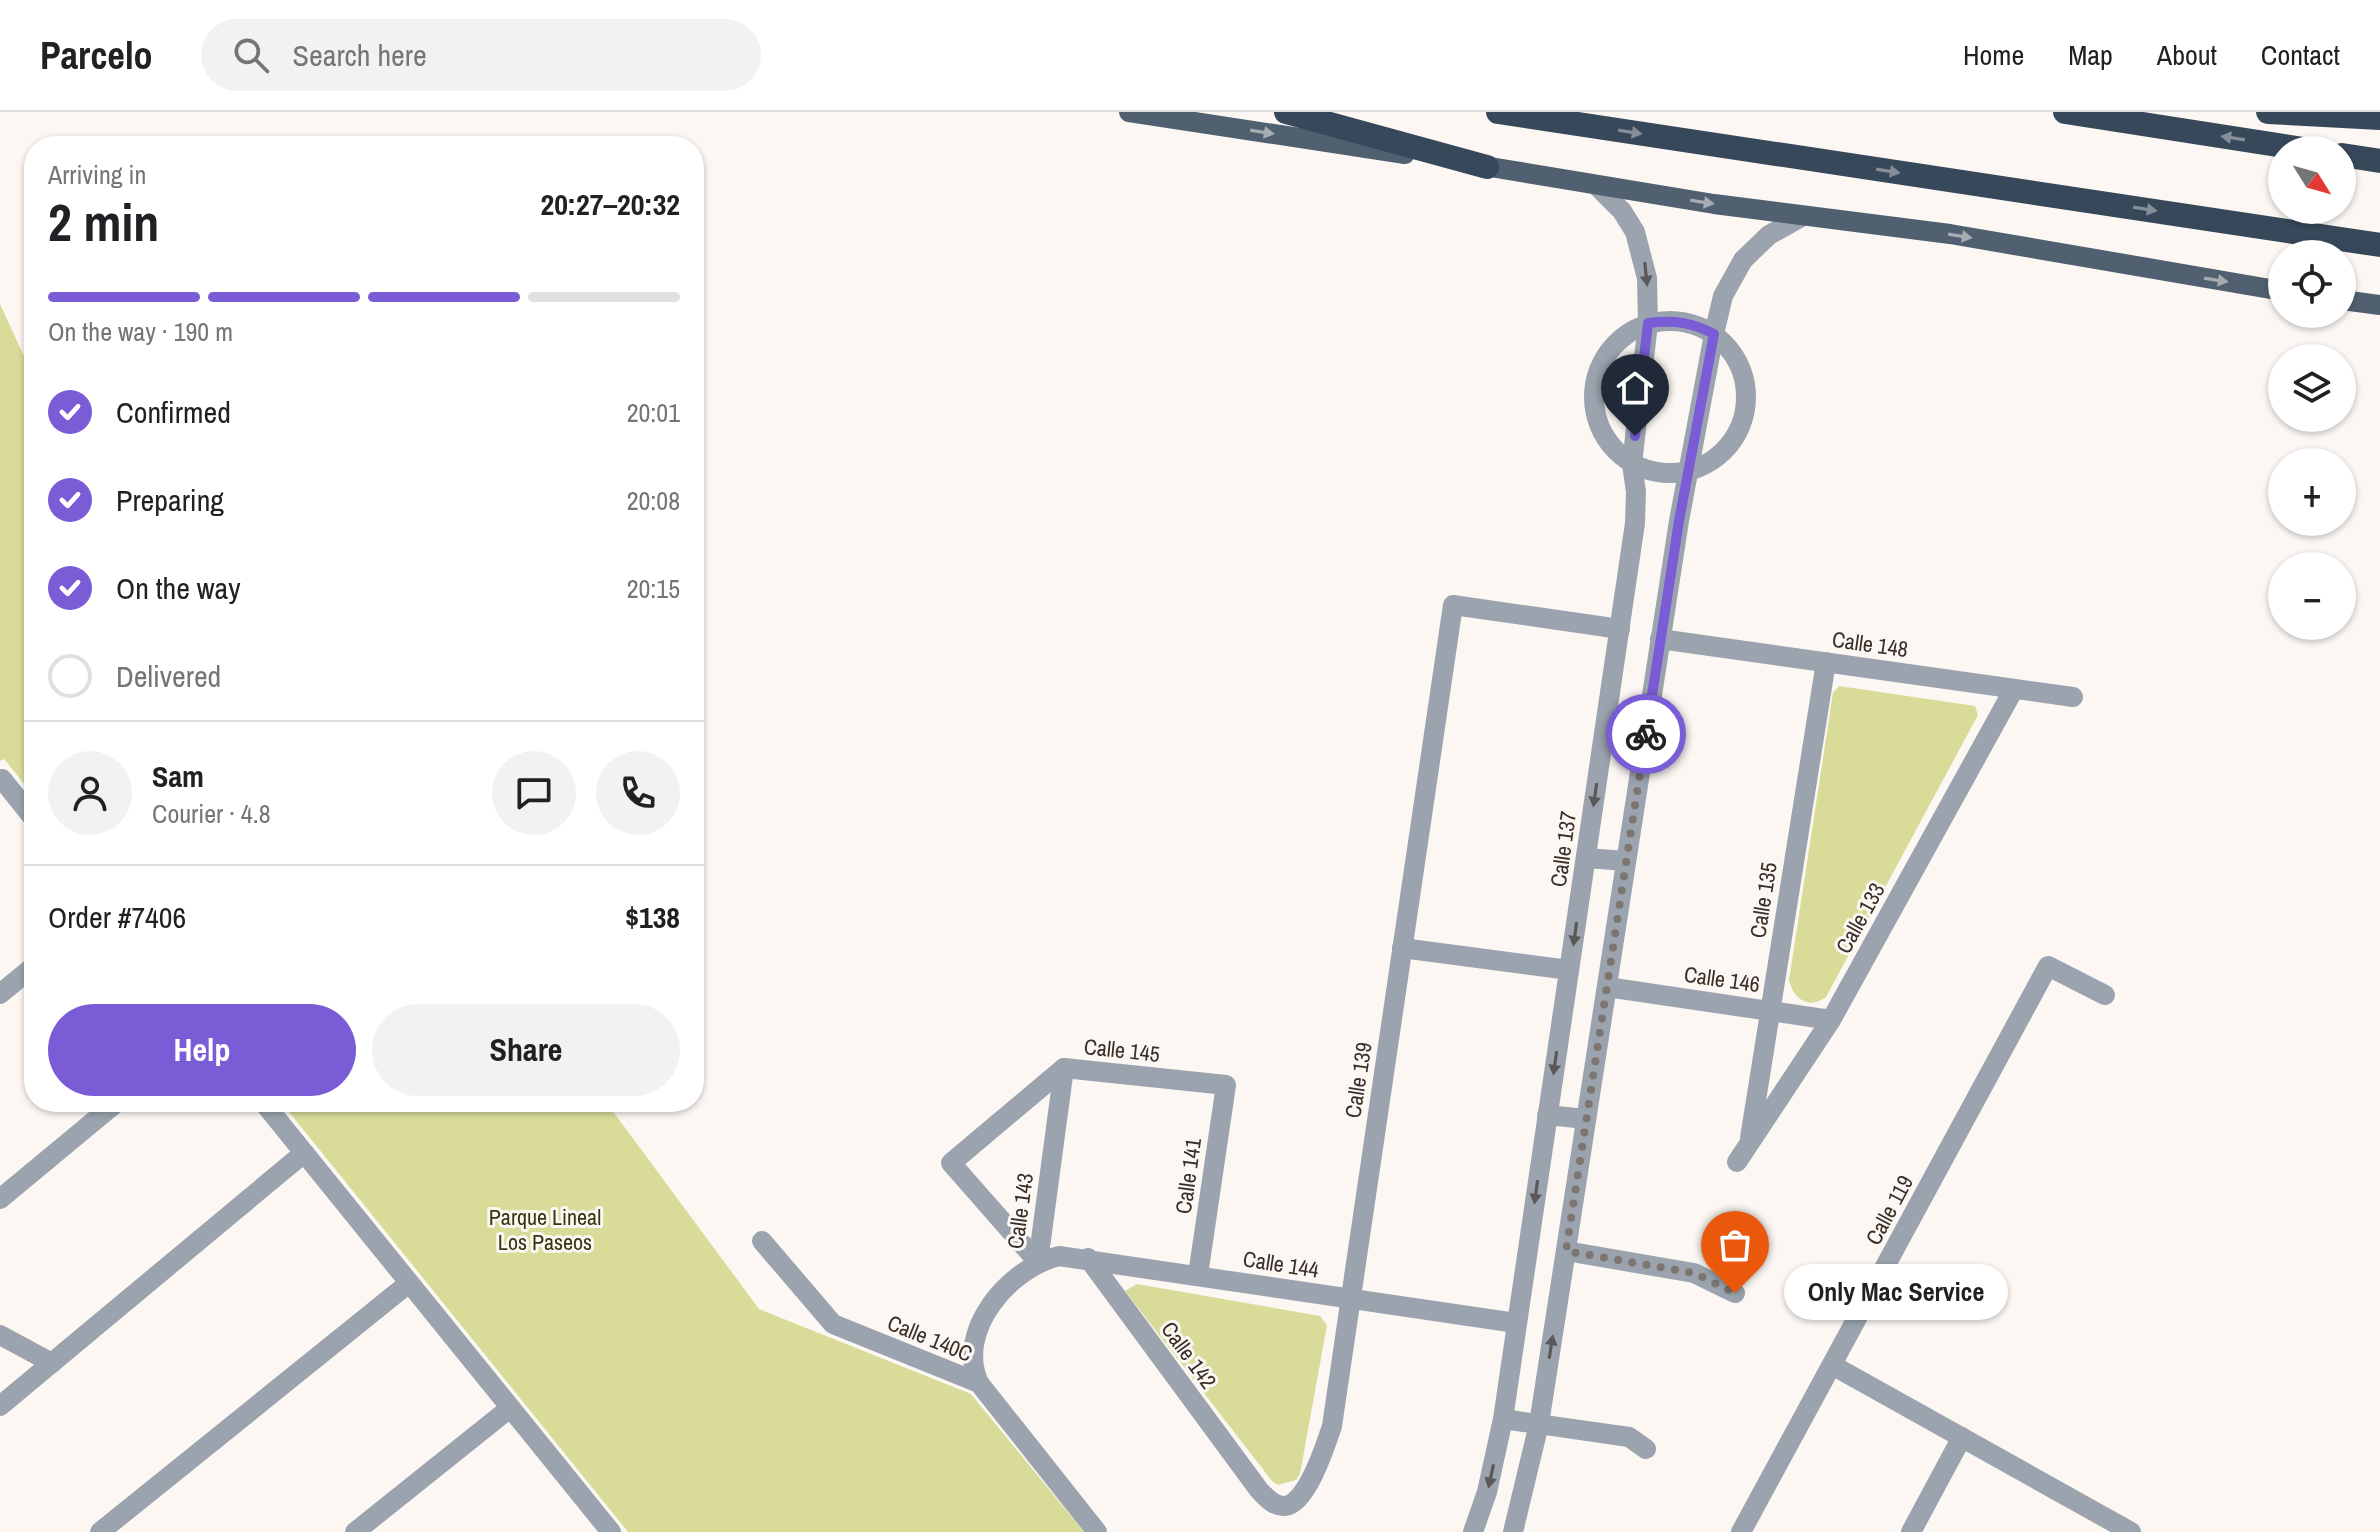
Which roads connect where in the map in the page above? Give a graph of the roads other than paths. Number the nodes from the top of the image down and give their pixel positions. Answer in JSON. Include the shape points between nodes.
{"nodes":[{"id":1,"x":1129,"y":112,"type":"edge"},
{"id":2,"x":1286,"y":112,"type":"edge"},
{"id":3,"x":1498,"y":112,"type":"edge"},
{"id":4,"x":2065,"y":112,"type":"edge"},
{"id":5,"x":2268,"y":112,"type":"edge"},
{"id":6,"x":2108,"y":114,"type":"edge"},
{"id":7,"x":2380,"y":114,"type":"edge"},
{"id":8,"x":2268,"y":143,"type":"edge"},
{"id":9,"x":2356,"y":157,"type":"edge"},
{"id":10,"x":2380,"y":161,"type":"edge"},
{"id":11,"x":1487,"y":167,"type":"junction"},
{"id":12,"x":1596,"y":185,"type":"junction"},
{"id":13,"x":1803,"y":216,"type":"junction"},
{"id":14,"x":2378,"y":243,"type":"edge"},
{"id":15,"x":2268,"y":289,"type":"edge"},
{"id":16,"x":2356,"y":302,"type":"edge"},
{"id":17,"x":2380,"y":305,"type":"edge"},
{"id":18,"x":1648,"y":323,"type":"junction"},
{"id":19,"x":1714,"y":334,"type":"junction"},
{"id":20,"x":1632,"y":464,"type":"junction"},
{"id":21,"x":1689,"y":471,"type":"junction"},
{"id":22,"x":1620,"y":629,"type":"junction"},
{"id":23,"x":1660,"y":639,"type":"junction"},
{"id":24,"x":1826,"y":662,"type":"junction"},
{"id":25,"x":2014,"y":689,"type":"junction"},
{"id":26,"x":2073,"y":697,"type":"dead end"},
{"id":27,"x":0,"y":780,"type":"edge"},
{"id":28,"x":24,"y":808,"type":"edge"},
{"id":29,"x":1586,"y":858,"type":"junction"},
{"id":30,"x":1626,"y":861,"type":"junction"},
{"id":31,"x":1402,"y":948,"type":"junction"},
{"id":32,"x":1569,"y":970,"type":"junction"},
{"id":33,"x":24,"y":974,"type":"edge"},
{"id":34,"x":1607,"y":987,"type":"junction"},
{"id":35,"x":0,"y":994,"type":"edge"},
{"id":36,"x":2105,"y":995,"type":"dead end"},
{"id":37,"x":1770,"y":1009,"type":"junction"},
{"id":38,"x":1831,"y":1020,"type":"junction"},
{"id":39,"x":1064,"y":1068,"type":"junction"},
{"id":40,"x":1226,"y":1085,"type":"joint"},
{"id":41,"x":105,"y":1112,"type":"edge"},
{"id":42,"x":271,"y":1112,"type":"edge"},
{"id":43,"x":1547,"y":1115,"type":"junction"},
{"id":44,"x":1586,"y":1119,"type":"junction"},
{"id":45,"x":304,"y":1153,"type":"junction"},
{"id":46,"x":1743,"y":1154,"type":"joint"},
{"id":47,"x":0,"y":1199,"type":"edge"},
{"id":48,"x":762,"y":1241,"type":"dead end"},
{"id":49,"x":1566,"y":1251,"type":"junction"},
{"id":50,"x":1088,"y":1258,"type":"junction"},
{"id":51,"x":1038,"y":1262,"type":"junction"},
{"id":52,"x":1198,"y":1275,"type":"junction"},
{"id":53,"x":409,"y":1283,"type":"junction"},
{"id":54,"x":1735,"y":1293,"type":"dead end"},
{"id":55,"x":1349,"y":1299,"type":"junction"},
{"id":56,"x":1516,"y":1323,"type":"junction"},
{"id":57,"x":0,"y":1335,"type":"edge"},
{"id":58,"x":52,"y":1363,"type":"junction"},
{"id":59,"x":1832,"y":1365,"type":"junction"},
{"id":60,"x":979,"y":1383,"type":"junction"},
{"id":61,"x":0,"y":1406,"type":"edge"},
{"id":62,"x":510,"y":1408,"type":"junction"},
{"id":63,"x":1503,"y":1419,"type":"junction"},
{"id":64,"x":1539,"y":1424,"type":"junction"},
{"id":65,"x":1962,"y":1437,"type":"junction"},
{"id":66,"x":1646,"y":1449,"type":"dead end"},
{"id":67,"x":1252,"y":1481,"type":"joint"},
{"id":68,"x":2098,"y":1524,"type":"edge"},
{"id":69,"x":100,"y":1532,"type":"edge"},
{"id":70,"x":355,"y":1532,"type":"edge"},
{"id":71,"x":611,"y":1532,"type":"edge"},
{"id":72,"x":1097,"y":1532,"type":"edge"},
{"id":73,"x":1473,"y":1532,"type":"edge"},
{"id":74,"x":1513,"y":1532,"type":"edge"},
{"id":75,"x":1741,"y":1532,"type":"edge"},
{"id":76,"x":1911,"y":1532,"type":"edge"},
{"id":77,"x":2131,"y":1532,"type":"edge"}],
"edges":[{"from":1,"to":11,"type":"main road","one_way":true},
{"from":2,"to":11,"type":"highway"},
{"from":3,"to":14,"type":"highway","one_way":true},
{"from":4,"to":6,"type":"highway"},
{"from":5,"to":7,"type":"highway"},
{"from":8,"to":6,"type":"highway","one_way":true},
{"from":9,"to":10,"type":"highway"},
{"from":11,"to":12,"type":"main road"},
{"from":12,"to":13,"type":"main road","one_way":true},
{"from":12,"to":18,"type":"street","name":"Calle 137","one_way":true,"via":[[1622,211],[1640,243]]},
{"from":13,"to":15,"type":"main road","one_way":true,"via":[[1950,234]]},
{"from":13,"to":19,"type":"street","via":[[1769,235],[1743,260],[1723,296]]},
{"from":16,"to":17,"type":"main road"},
{"from":18,"to":19,"type":"street","via":[[1693,323]]},
{"from":18,"to":20,"type":"street","name":"Calle 137"},
{"from":18,"to":20,"type":"street","via":[[1625,334],[1607,353],[1596,376],[1593,401],[1612,448]]},
{"from":19,"to":21,"type":"street"},
{"from":19,"to":21,"type":"street","via":[[1732,351],[1747,398],[1730,444],[1712,461]]},
{"from":20,"to":21,"type":"street","via":[[1669,474]]},
{"from":20,"to":22,"type":"street","name":"Calle 137","via":[[1635,523]]},
{"from":21,"to":23,"type":"street"},
{"from":22,"to":29,"type":"street","name":"Calle 137","one_way":true},
{"from":22,"to":31,"type":"street","name":"Calle 139","via":[[1453,605]]},
{"from":23,"to":24,"type":"street","name":"Calle 148"},
{"from":23,"to":30,"type":"street"},
{"from":24,"to":25,"type":"street","name":"Calle 148"},
{"from":24,"to":37,"type":"street","name":"Calle 135"},
{"from":25,"to":26,"type":"street","name":"Calle 148"},
{"from":25,"to":38,"type":"street","name":"Calle 133"},
{"from":27,"to":28,"type":"street"},
{"from":29,"to":30,"type":"street"},
{"from":29,"to":32,"type":"street","name":"Calle 137","one_way":true},
{"from":30,"to":34,"type":"street"},
{"from":31,"to":32,"type":"street"},
{"from":31,"to":55,"type":"street","name":"Calle 139"},
{"from":32,"to":43,"type":"street","name":"Calle 137","one_way":true},
{"from":33,"to":35,"type":"street"},
{"from":34,"to":37,"type":"street","name":"Calle 146"},
{"from":34,"to":44,"type":"street"},
{"from":36,"to":59,"type":"street","name":"Calle 119","via":[[2048,966]]},
{"from":37,"to":38,"type":"street","name":"Calle 146"},
{"from":37,"to":46,"type":"street","name":"Calle 135"},
{"from":38,"to":46,"type":"street","name":"Calle 133"},
{"from":39,"to":40,"type":"street","name":"Calle 145"},
{"from":39,"to":51,"type":"street","name":"Calle 143"},
{"from":39,"to":51,"type":"street","name":"Calle 145","via":[[951,1163]]},
{"from":40,"to":52,"type":"street","name":"Calle 141"},
{"from":41,"to":47,"type":"street"},
{"from":42,"to":45,"type":"street"},
{"from":43,"to":44,"type":"street"},
{"from":43,"to":56,"type":"street","name":"Calle 137","one_way":true},
{"from":44,"to":49,"type":"street"},
{"from":45,"to":53,"type":"street"},
{"from":45,"to":58,"type":"street"},
{"from":48,"to":60,"type":"street","name":"Calle 140C","via":[[833,1324]]},
{"from":49,"to":54,"type":"street","via":[[1694,1273]]},
{"from":64,"to":49,"type":"street","one_way":true},
{"from":50,"to":51,"type":"street","name":"Calle 144","via":[[1059,1256]]},
{"from":50,"to":52,"type":"street","name":"Calle 144"},
{"from":50,"to":67,"type":"street","name":"Calle 142"},
{"from":51,"to":60,"type":"street","name":"Calle 143","via":[[1010,1282],[977,1331],[972,1358]]},
{"from":52,"to":55,"type":"street","name":"Calle 144"},
{"from":53,"to":62,"type":"street"},
{"from":53,"to":69,"type":"street"},
{"from":55,"to":56,"type":"street","name":"Calle 144"},
{"from":55,"to":67,"type":"street","name":"Calle 139","via":[[1332,1426],[1308,1484],[1291,1504],[1281,1506]]},
{"from":56,"to":63,"type":"street","name":"Calle 137"},
{"from":57,"to":58,"type":"street"},
{"from":58,"to":61,"type":"street"},
{"from":59,"to":65,"type":"street"},
{"from":59,"to":75,"type":"street","name":"Calle 119"},
{"from":60,"to":72,"type":"street","name":"Calle 140C"},
{"from":62,"to":70,"type":"street"},
{"from":62,"to":71,"type":"street"},
{"from":63,"to":64,"type":"street"},
{"from":63,"to":73,"type":"street","name":"Calle 137","one_way":true},
{"from":64,"to":66,"type":"street","via":[[1629,1437]]},
{"from":64,"to":74,"type":"street"},
{"from":65,"to":68,"type":"street"},
{"from":65,"to":76,"type":"street"},
{"from":68,"to":77,"type":"street"}]}
